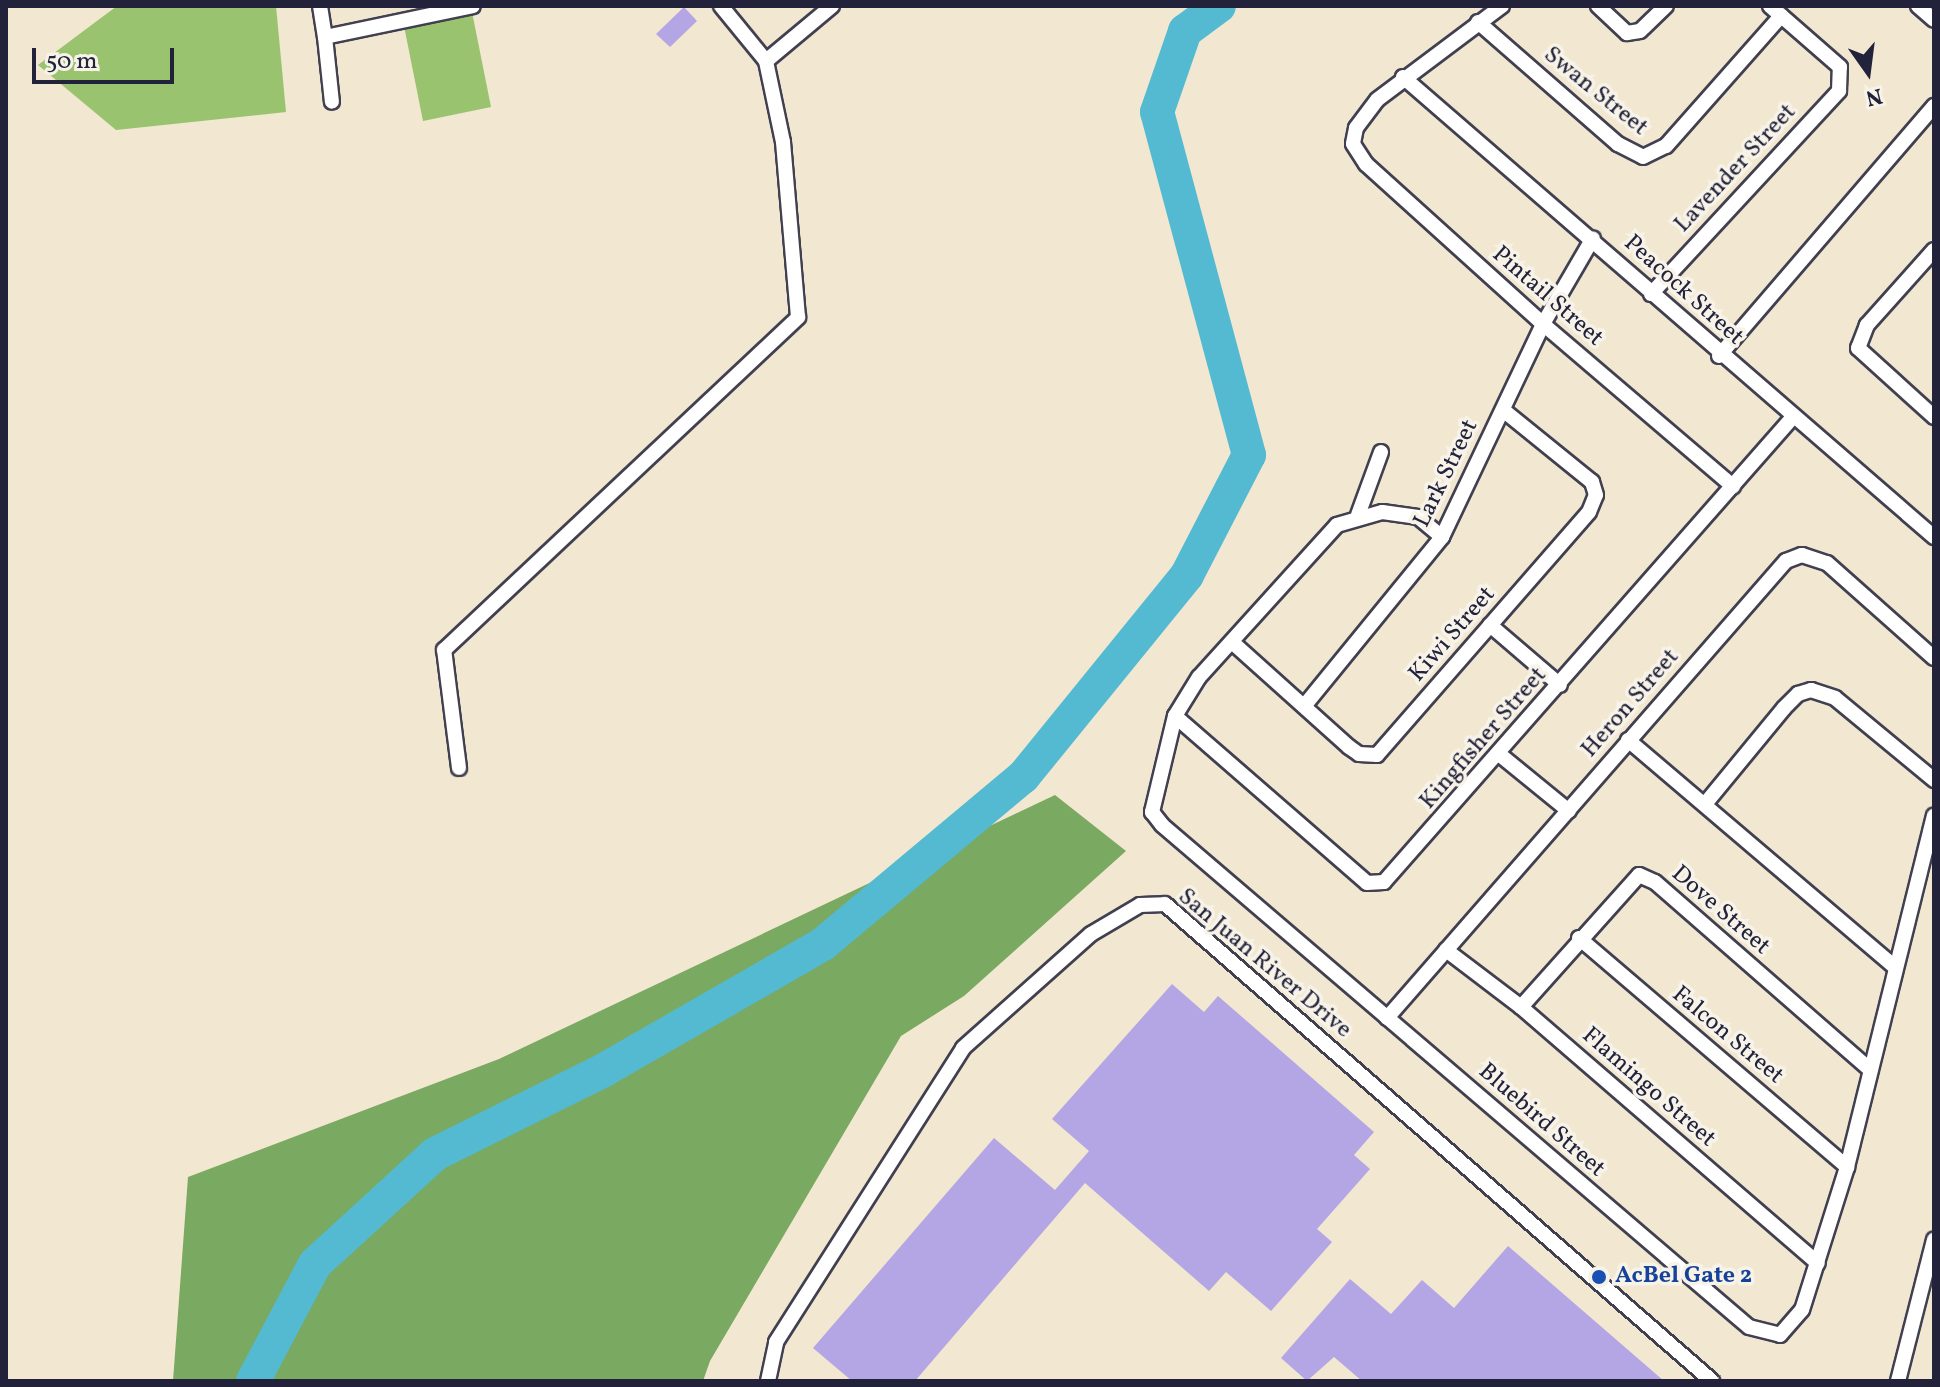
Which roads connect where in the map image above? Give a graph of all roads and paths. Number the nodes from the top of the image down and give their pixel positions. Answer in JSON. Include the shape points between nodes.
{"nodes":[{"id":1,"x":320,"y":6,"type":"edge"},
{"id":2,"x":473,"y":6,"type":"edge"},
{"id":3,"x":721,"y":6,"type":"edge"},
{"id":4,"x":832,"y":6,"type":"edge"},
{"id":5,"x":1502,"y":6,"type":"edge"},
{"id":6,"x":1598,"y":6,"type":"edge"},
{"id":7,"x":1666,"y":6,"type":"edge"},
{"id":8,"x":1918,"y":6,"type":"edge"},
{"id":9,"x":1775,"y":11,"type":"edge"},
{"id":10,"x":1934,"y":20,"type":"edge"},
{"id":11,"x":1478,"y":22,"type":"junction"},
{"id":12,"x":325,"y":37,"type":"junction"},
{"id":13,"x":766,"y":61,"type":"junction"},
{"id":14,"x":1403,"y":77,"type":"junction"},
{"id":15,"x":332,"y":102,"type":"dead end"},
{"id":16,"x":1934,"y":106,"type":"edge"},
{"id":17,"x":1593,"y":238,"type":"junction"},
{"id":18,"x":1934,"y":250,"type":"edge"},
{"id":19,"x":1651,"y":294,"type":"junction"},
{"id":20,"x":1543,"y":324,"type":"junction"},
{"id":21,"x":1719,"y":356,"type":"junction"},
{"id":22,"x":1503,"y":410,"type":"junction"},
{"id":23,"x":1793,"y":417,"type":"junction"},
{"id":24,"x":1934,"y":417,"type":"edge"},
{"id":25,"x":1381,"y":452,"type":"dead end"},
{"id":26,"x":1733,"y":486,"type":"junction"},
{"id":27,"x":1358,"y":515,"type":"junction"},
{"id":28,"x":1442,"y":537,"type":"junction"},
{"id":29,"x":1934,"y":537,"type":"edge"},
{"id":30,"x":1490,"y":625,"type":"junction"},
{"id":31,"x":1232,"y":642,"type":"junction"},
{"id":32,"x":1934,"y":658,"type":"edge"},
{"id":33,"x":1560,"y":685,"type":"junction"},
{"id":34,"x":1305,"y":705,"type":"junction"},
{"id":35,"x":1175,"y":716,"type":"junction"},
{"id":36,"x":1628,"y":740,"type":"junction"},
{"id":37,"x":1499,"y":754,"type":"junction"},
{"id":38,"x":459,"y":768,"type":"dead end"},
{"id":39,"x":1934,"y":780,"type":"edge"},
{"id":40,"x":1705,"y":804,"type":"junction"},
{"id":41,"x":1569,"y":811,"type":"junction"},
{"id":42,"x":1934,"y":816,"type":"edge"},
{"id":43,"x":1928,"y":870,"type":"edge"},
{"id":44,"x":1579,"y":938,"type":"junction"},
{"id":45,"x":1446,"y":950,"type":"junction"},
{"id":46,"x":1894,"y":966,"type":"junction"},
{"id":47,"x":1521,"y":1007,"type":"junction"},
{"id":48,"x":1387,"y":1018,"type":"junction"},
{"id":49,"x":1869,"y":1069,"type":"junction"},
{"id":50,"x":1847,"y":1167,"type":"junction"},
{"id":51,"x":1934,"y":1240,"type":"edge"},
{"id":52,"x":1818,"y":1263,"type":"junction"},
{"id":53,"x":768,"y":1381,"type":"edge"},
{"id":54,"x":1712,"y":1381,"type":"edge"},
{"id":55,"x":1898,"y":1381,"type":"edge"}],
"edges":[{"from":1,"to":12,"type":"street"},
{"from":2,"to":12,"type":"street"},
{"from":3,"to":13,"type":"street"},
{"from":4,"to":13,"type":"street"},
{"from":5,"to":11,"type":"street"},
{"from":6,"to":7,"type":"street","via":[[1627,33],[1640,31]]},
{"from":8,"to":10,"type":"street"},
{"from":9,"to":11,"type":"street","name":"Swan Street","via":[[1666,146],[1643,157],[1618,144]]},
{"from":9,"to":19,"type":"street","name":"Lavender Street","via":[[1840,67],[1839,91]]},
{"from":11,"to":14,"type":"street"},
{"from":12,"to":15,"type":"street"},
{"from":13,"to":38,"type":"street","via":[[783,142],[798,317],[444,650]]},
{"from":14,"to":17,"type":"street","name":"Peacock Street"},
{"from":14,"to":20,"type":"street","name":"Pintail Street","via":[[1356,128],[1353,144],[1366,164]]},
{"from":16,"to":21,"type":"street"},
{"from":17,"to":19,"type":"street","name":"Peacock Street"},
{"from":17,"to":20,"type":"street","name":"Lark Street"},
{"from":18,"to":24,"type":"street","via":[[1867,325],[1858,348]]},
{"from":19,"to":21,"type":"street","name":"Peacock Street"},
{"from":20,"to":22,"type":"street","name":"Lark Street"},
{"from":20,"to":26,"type":"street","name":"Pintail Street"},
{"from":21,"to":23,"type":"street","name":"Peacock Street"},
{"from":22,"to":28,"type":"street","name":"Lark Street"},
{"from":22,"to":30,"type":"street","name":"Kiwi Street","via":[[1592,482],[1596,495],[1589,512]]},
{"from":23,"to":26,"type":"street","name":"Kingfisher Street"},
{"from":23,"to":29,"type":"street","name":"Peacock Street"},
{"from":25,"to":27,"type":"street"},
{"from":26,"to":33,"type":"street","name":"Kingfisher Street"},
{"from":27,"to":28,"type":"street","via":[[1418,517]]},
{"from":27,"to":31,"type":"street","name":"Bluebird Street","via":[[1337,525]]},
{"from":28,"to":34,"type":"street","name":"Lark Street"},
{"from":30,"to":33,"type":"street"},
{"from":30,"to":34,"type":"street","name":"Kiwi Street","via":[[1377,755],[1359,754]]},
{"from":31,"to":34,"type":"street","name":"Kiwi Street"},
{"from":31,"to":35,"type":"street","name":"Bluebird Street","via":[[1199,677]]},
{"from":32,"to":36,"type":"street","name":"Heron Street","via":[[1827,563],[1802,555],[1786,561]]},
{"from":33,"to":37,"type":"street","name":"Kingfisher Street"},
{"from":35,"to":37,"type":"street","name":"Kingfisher Street","via":[[1367,883],[1394,875]]},
{"from":35,"to":48,"type":"street","name":"Bluebird Street","via":[[1152,812]]},
{"from":36,"to":40,"type":"street"},
{"from":36,"to":41,"type":"street","name":"Heron Street"},
{"from":37,"to":41,"type":"street"},
{"from":39,"to":40,"type":"street","via":[[1835,698],[1811,690],[1784,708]]},
{"from":40,"to":46,"type":"street"},
{"from":41,"to":45,"type":"street","name":"Heron Street"},
{"from":42,"to":43,"type":"street","name":"Bluebird Street"},
{"from":43,"to":46,"type":"street","name":"Bluebird Street"},
{"from":44,"to":47,"type":"street","name":"Dove Street"},
{"from":44,"to":49,"type":"street","name":"Dove Street","via":[[1631,879],[1647,877]]},
{"from":44,"to":50,"type":"street","name":"Falcon Street"},
{"from":45,"to":47,"type":"street","name":"Flamingo Street"},
{"from":45,"to":48,"type":"street","name":"Heron Street"},
{"from":46,"to":49,"type":"street","name":"Bluebird Street"},
{"from":47,"to":52,"type":"street","name":"Flamingo Street"},
{"from":48,"to":52,"type":"street","name":"Bluebird Street","via":[[1749,1327],[1780,1335],[1802,1310]]},
{"from":49,"to":50,"type":"street","name":"Bluebird Street"},
{"from":50,"to":52,"type":"street","name":"Bluebird Street"},
{"from":51,"to":55,"type":"street"},
{"from":53,"to":54,"type":"street","name":"San Juan River Drive","via":[[776,1342],[963,1048],[1091,934],[1140,905],[1165,904]]}]}
